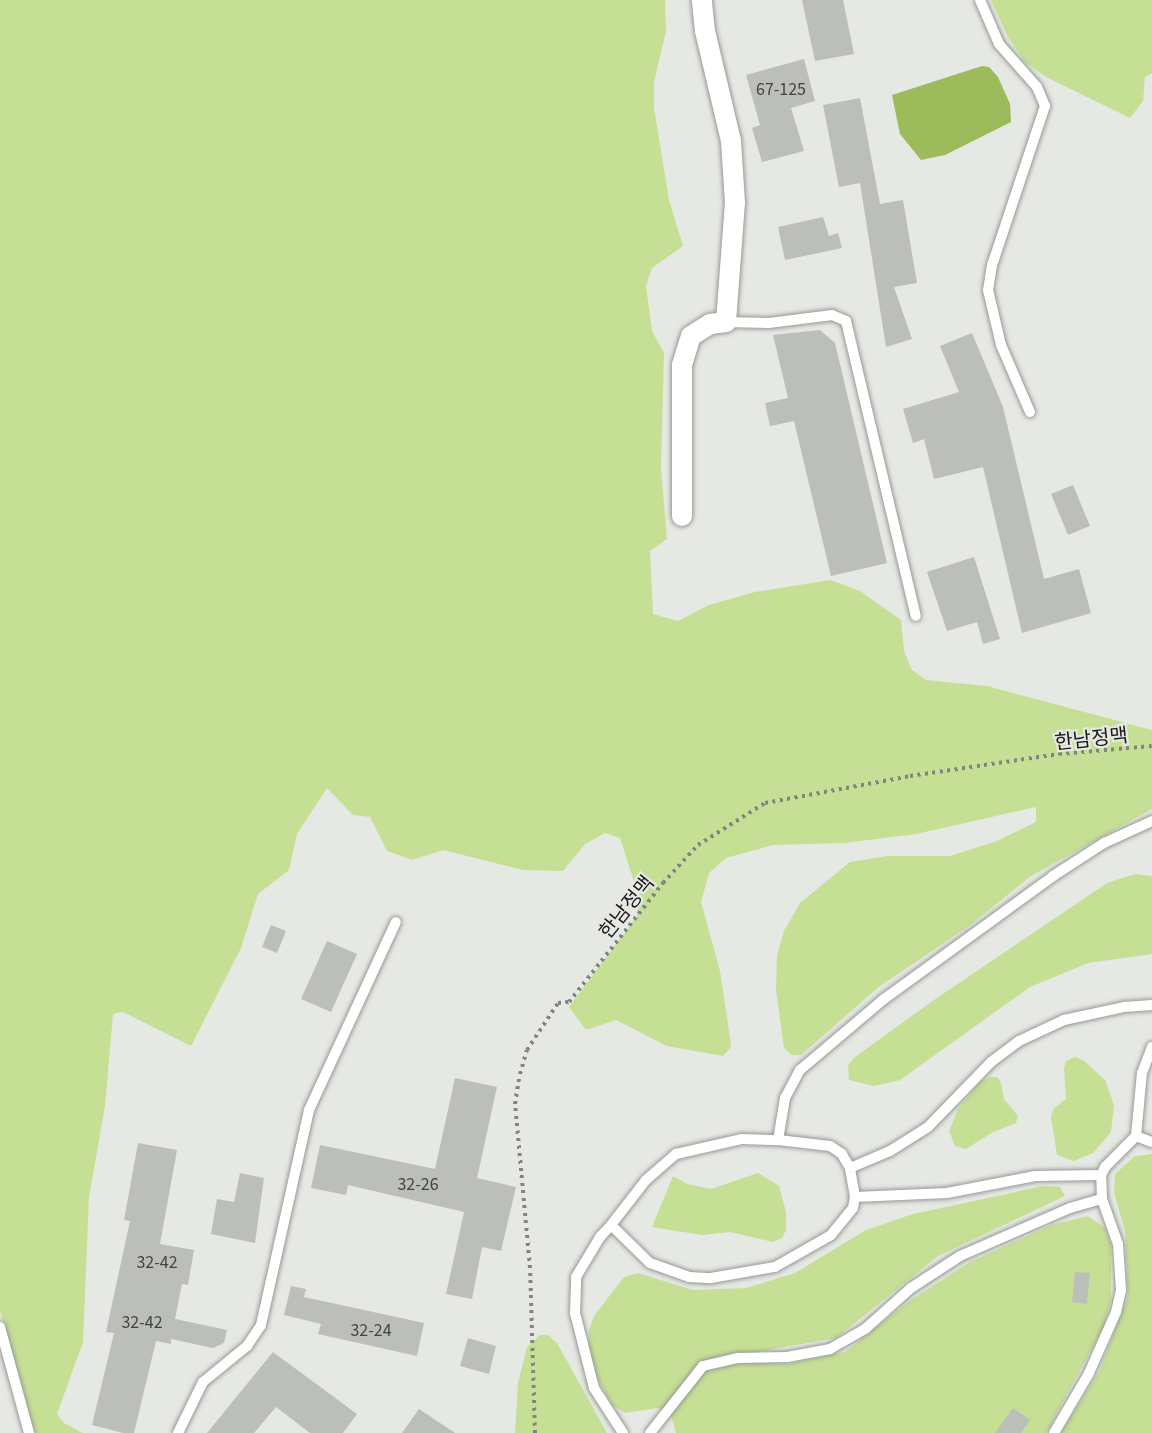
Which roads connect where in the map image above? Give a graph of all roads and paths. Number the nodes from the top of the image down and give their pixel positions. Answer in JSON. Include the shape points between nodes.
{"nodes":[{"id":1,"x":702,"y":0,"type":"edge"},
{"id":2,"x":980,"y":0,"type":"edge"},
{"id":3,"x":726,"y":322,"type":"junction"},
{"id":4,"x":1030,"y":412,"type":"dead end"},
{"id":5,"x":682,"y":516,"type":"dead end"},
{"id":6,"x":916,"y":616,"type":"dead end"},
{"id":7,"x":1152,"y":746,"type":"edge"},
{"id":8,"x":1152,"y":821,"type":"edge"},
{"id":9,"x":396,"y":922,"type":"dead end"},
{"id":10,"x":1152,"y":1005,"type":"edge"},
{"id":11,"x":1152,"y":1047,"type":"edge"},
{"id":12,"x":1136,"y":1136,"type":"junction"},
{"id":13,"x":778,"y":1140,"type":"junction"},
{"id":14,"x":1152,"y":1142,"type":"edge"},
{"id":15,"x":850,"y":1168,"type":"junction"},
{"id":16,"x":1101,"y":1175,"type":"junction"},
{"id":17,"x":855,"y":1197,"type":"junction"},
{"id":18,"x":1102,"y":1199,"type":"junction"},
{"id":19,"x":611,"y":1224,"type":"junction"},
{"id":20,"x":0,"y":1327,"type":"edge"},
{"id":21,"x":29,"y":1433,"type":"edge"},
{"id":22,"x":178,"y":1433,"type":"edge"},
{"id":23,"x":535,"y":1433,"type":"edge"},
{"id":24,"x":623,"y":1433,"type":"edge"},
{"id":25,"x":650,"y":1433,"type":"edge"},
{"id":26,"x":1054,"y":1433,"type":"edge"}],
"edges":[{"from":1,"to":3,"type":"street","via":[[734,166]]},
{"from":2,"to":4,"type":"lane","via":[[999,44],[1037,87],[1045,106],[992,265],[988,290],[1001,345]]},
{"from":3,"to":5,"type":"street","via":[[699,329],[685,351],[681,386]]},
{"from":3,"to":6,"type":"lane","via":[[770,323],[832,315],[846,321]]},
{"from":7,"to":23,"type":"path","name":"한남정맥","via":[[1059,754],[765,803],[698,845],[663,883],[569,1002],[558,1003],[527,1050],[520,1074],[515,1104],[530,1268]]},
{"from":8,"to":13,"type":"lane","via":[[1104,843],[1053,876],[844,1031],[792,1082],[785,1098]]},
{"from":9,"to":22,"type":"lane","via":[[309,1110],[261,1325],[247,1346],[203,1382]]},
{"from":10,"to":15,"type":"lane","via":[[1074,1017],[1019,1041],[991,1062],[928,1127],[890,1151]]},
{"from":11,"to":12,"type":"lane","via":[[1142,1073]]},
{"from":12,"to":14,"type":"lane"},
{"from":12,"to":16,"type":"lane","via":[[1111,1159]]},
{"from":13,"to":15,"type":"lane","via":[[830,1146],[842,1154]]},
{"from":13,"to":19,"type":"lane","via":[[742,1139],[676,1154],[646,1180]]},
{"from":15,"to":17,"type":"lane"},
{"from":16,"to":17,"type":"lane","via":[[1035,1176],[947,1192]]},
{"from":16,"to":18,"type":"lane"},
{"from":17,"to":19,"type":"lane","via":[[844,1222],[813,1247],[775,1267],[734,1277],[689,1277],[665,1270],[650,1263]]},
{"from":18,"to":25,"type":"lane","via":[[960,1256],[911,1288],[865,1329],[830,1349],[787,1357],[739,1358],[703,1366]]},
{"from":18,"to":26,"type":"lane","via":[[1118,1244],[1121,1290],[1116,1312],[1089,1373]]},
{"from":19,"to":24,"type":"lane","via":[[585,1258],[573,1290],[586,1368],[603,1405]]},
{"from":20,"to":21,"type":"lane"}]}
